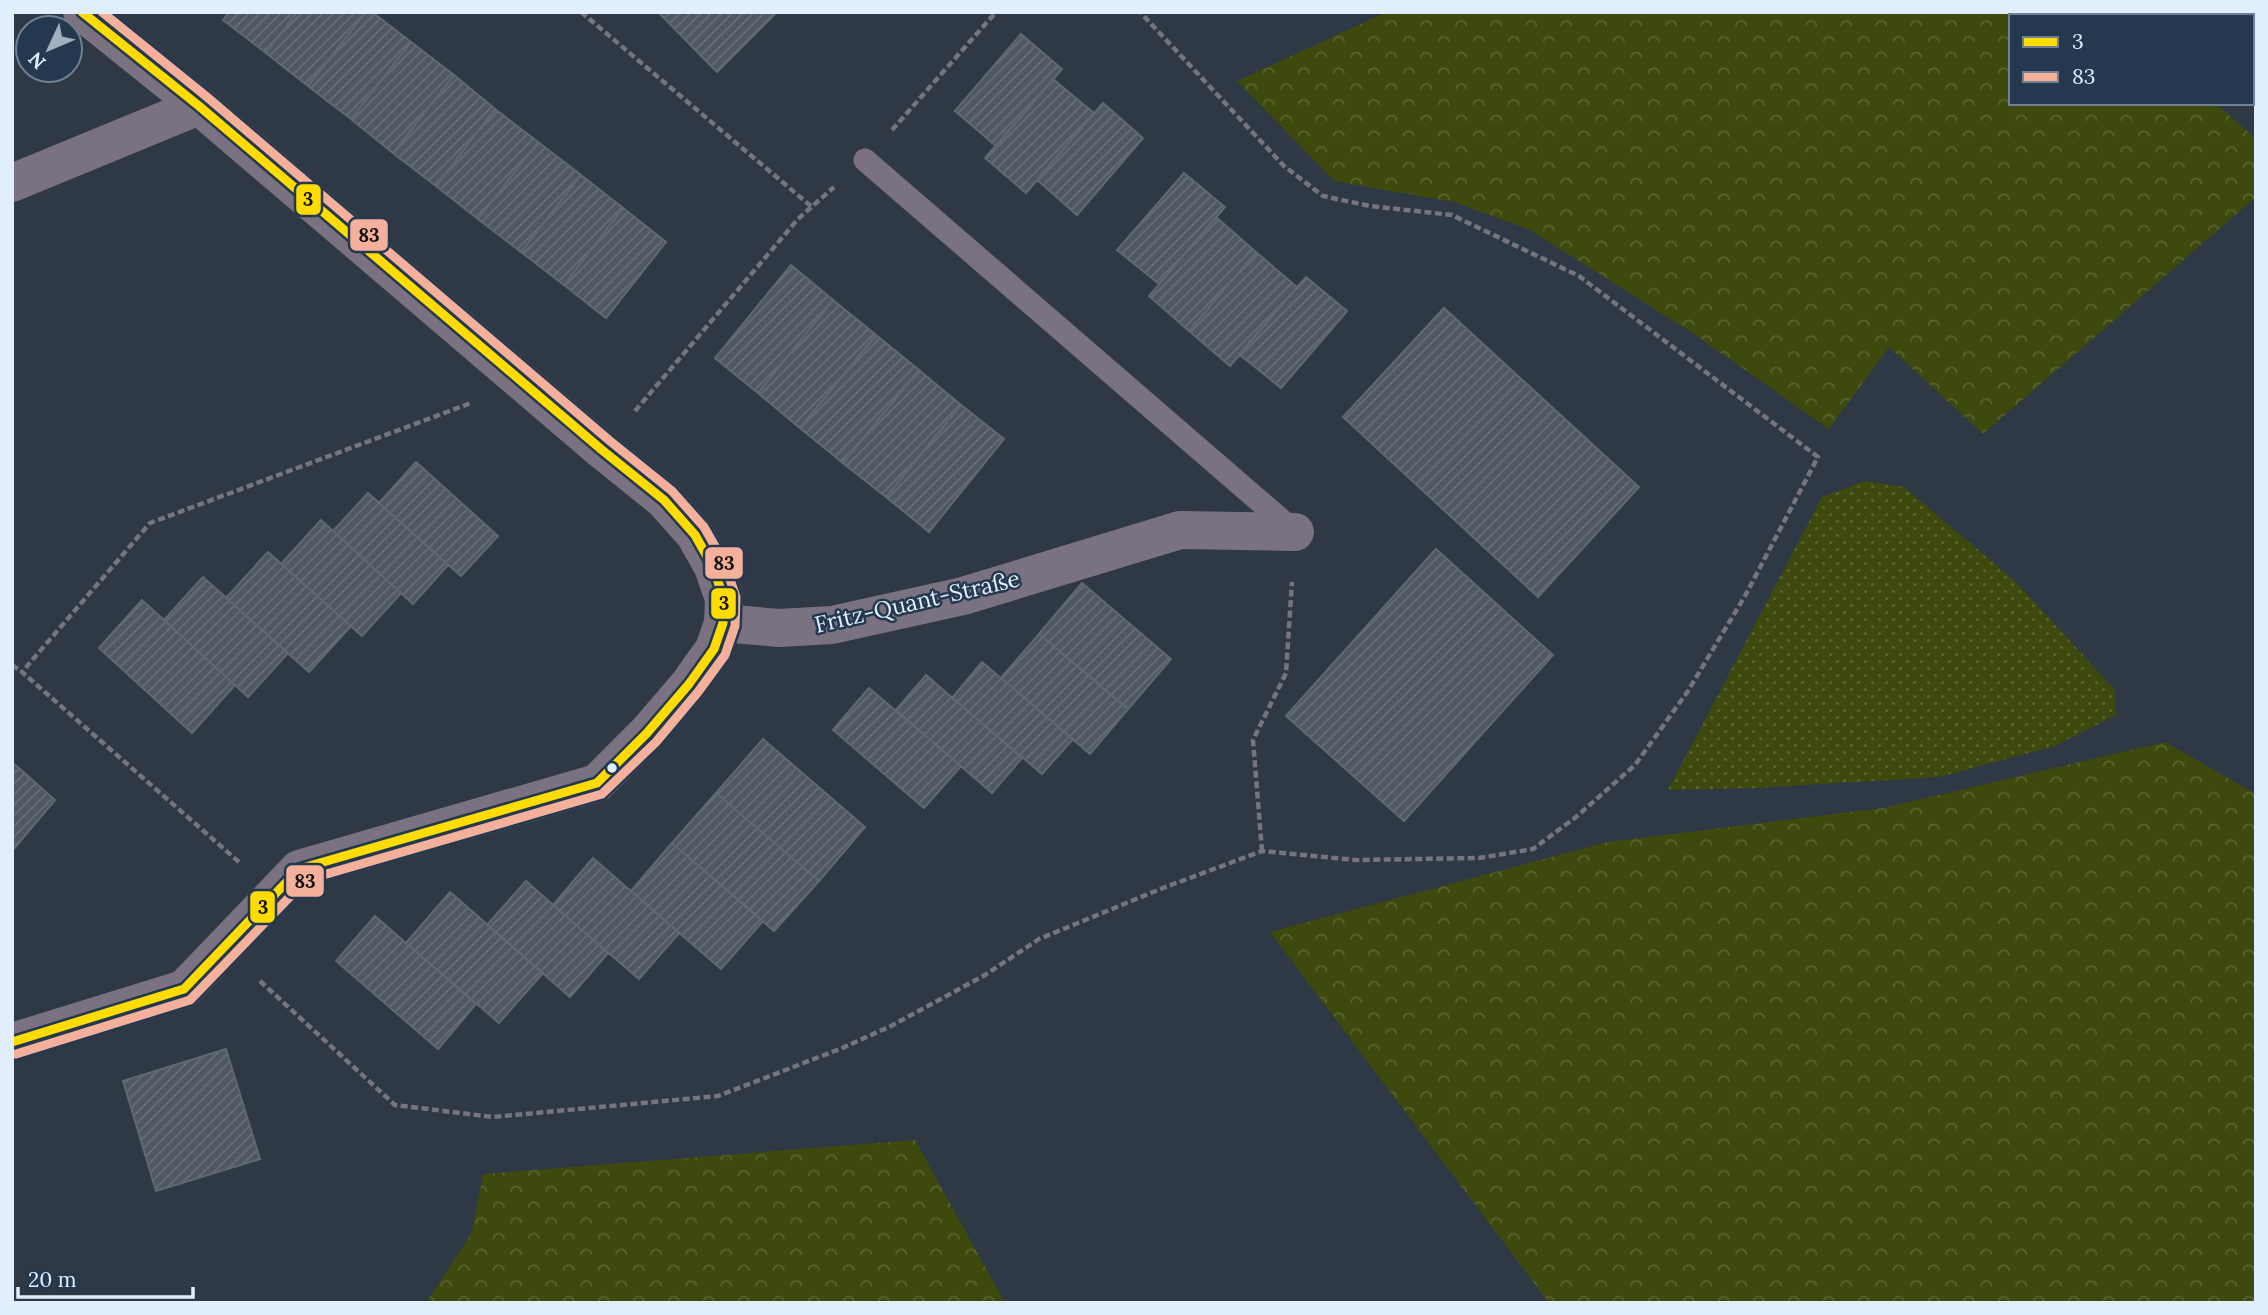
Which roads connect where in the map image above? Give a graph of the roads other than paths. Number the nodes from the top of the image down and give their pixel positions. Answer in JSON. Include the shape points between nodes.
{"nodes":[{"id":1,"x":82,"y":12,"type":"edge"},
{"id":2,"x":199,"y":106,"type":"junction"},
{"id":3,"x":865,"y":160,"type":"road end"},
{"id":4,"x":12,"y":183,"type":"edge"},
{"id":5,"x":1295,"y":532,"type":"joint"},
{"id":6,"x":723,"y":623,"type":"junction"},
{"id":7,"x":12,"y":1042,"type":"edge"}],
"edges":[{"from":1,"to":2,"type":"street"},
{"from":2,"to":4,"type":"street"},
{"from":2,"to":6,"type":"street","via":[[664,500],[695,535],[713,567],[724,599]]},
{"from":3,"to":5,"type":"lane"},
{"from":5,"to":6,"type":"street","name":"Fritz-Quant-Straße","via":[[1180,530],[963,596],[832,625],[779,628]]},
{"from":6,"to":7,"type":"street","via":[[714,649],[688,684],[597,783],[299,869],[184,989]]}]}
